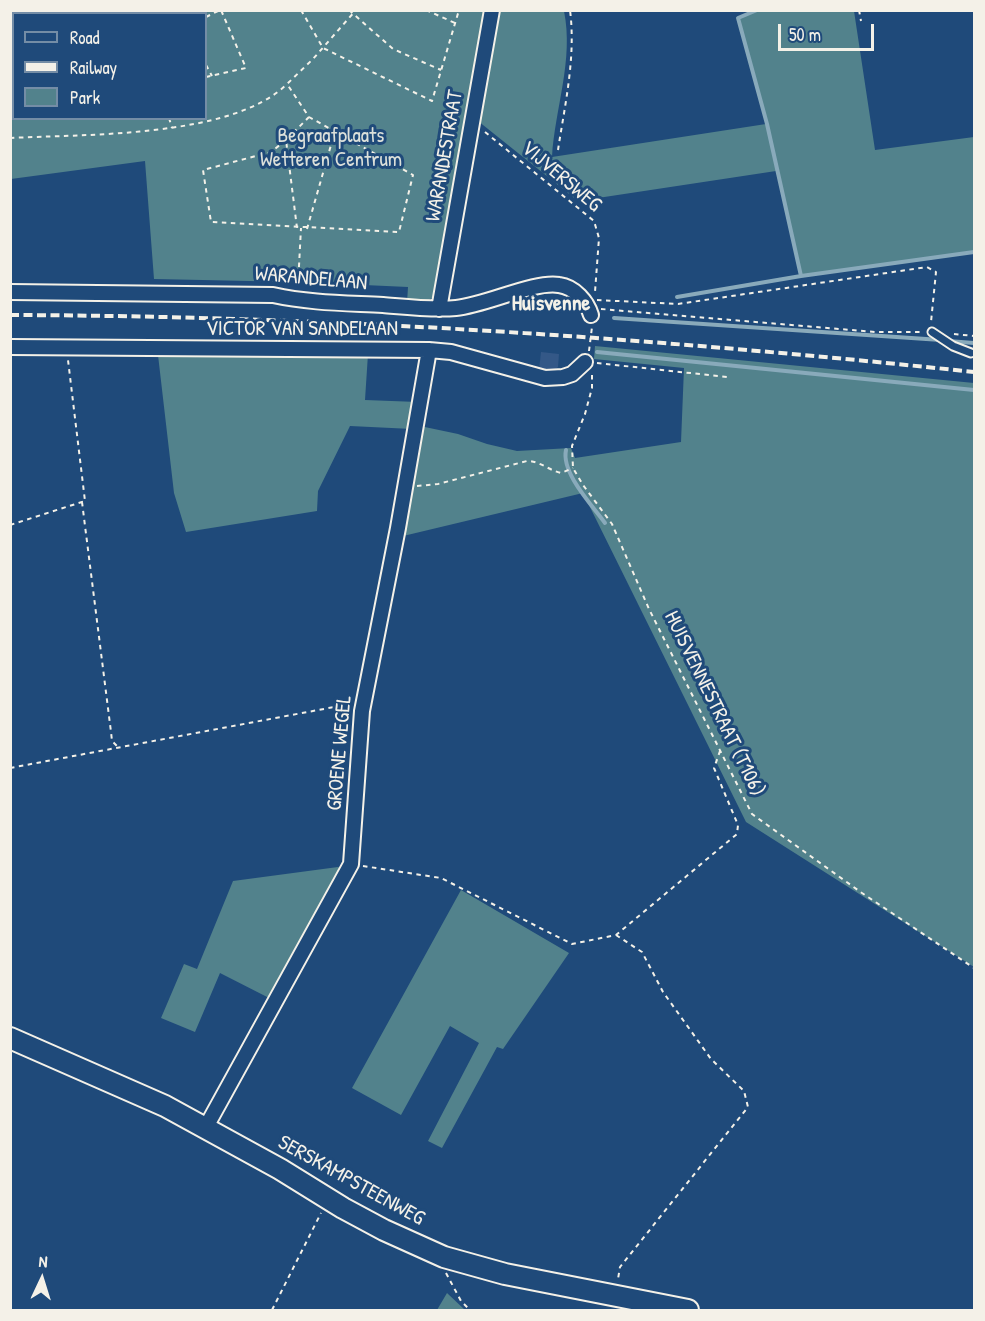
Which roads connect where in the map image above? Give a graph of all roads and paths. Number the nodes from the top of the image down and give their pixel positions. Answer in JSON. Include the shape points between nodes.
{"nodes":[{"id":1,"x":301,"y":10,"type":"edge"},
{"id":2,"x":349,"y":10,"type":"edge"},
{"id":3,"x":356,"y":10,"type":"edge"},
{"id":4,"x":426,"y":10,"type":"edge"},
{"id":5,"x":459,"y":10,"type":"edge"},
{"id":6,"x":492,"y":10,"type":"edge"},
{"id":7,"x":570,"y":10,"type":"edge"},
{"id":8,"x":860,"y":10,"type":"edge"},
{"id":9,"x":219,"y":11,"type":"edge"},
{"id":10,"x":352,"y":14,"type":"junction"},
{"id":11,"x":861,"y":21,"type":"dead end"},
{"id":12,"x":455,"y":23,"type":"junction"},
{"id":13,"x":324,"y":48,"type":"junction"},
{"id":14,"x":207,"y":67,"type":"edge"},
{"id":15,"x":441,"y":70,"type":"junction"},
{"id":16,"x":212,"y":76,"type":"junction"},
{"id":17,"x":207,"y":77,"type":"edge"},
{"id":18,"x":287,"y":84,"type":"junction"},
{"id":19,"x":309,"y":117,"type":"junction"},
{"id":20,"x":169,"y":120,"type":"edge"},
{"id":21,"x":206,"y":120,"type":"edge"},
{"id":22,"x":207,"y":120,"type":"edge"},
{"id":23,"x":472,"y":121,"type":"junction"},
{"id":24,"x":171,"y":128,"type":"junction"},
{"id":25,"x":334,"y":131,"type":"junction"},
{"id":26,"x":10,"y":138,"type":"edge"},
{"id":27,"x":286,"y":140,"type":"junction"},
{"id":28,"x":558,"y":150,"type":"dead end"},
{"id":29,"x":297,"y":228,"type":"junction"},
{"id":30,"x":301,"y":228,"type":"junction"},
{"id":31,"x":307,"y":229,"type":"junction"},
{"id":32,"x":10,"y":292,"type":"edge"},
{"id":33,"x":297,"y":300,"type":"junction"},
{"id":34,"x":439,"y":309,"type":"junction"},
{"id":35,"x":589,"y":309,"type":"junction"},
{"id":36,"x":932,"y":332,"type":"junction"},
{"id":37,"x":975,"y":336,"type":"edge"},
{"id":38,"x":10,"y":348,"type":"edge"},
{"id":39,"x":66,"y":348,"type":"junction"},
{"id":40,"x":429,"y":350,"type":"junction"},
{"id":41,"x":971,"y":353,"type":"dead end"},
{"id":42,"x":585,"y":362,"type":"junction"},
{"id":43,"x":727,"y":377,"type":"dead end"},
{"id":44,"x":573,"y":468,"type":"junction"},
{"id":45,"x":405,"y":487,"type":"junction"},
{"id":46,"x":82,"y":502,"type":"junction"},
{"id":47,"x":10,"y":525,"type":"edge"},
{"id":48,"x":364,"y":702,"type":"junction"},
{"id":49,"x":119,"y":748,"type":"junction"},
{"id":50,"x":720,"y":752,"type":"junction"},
{"id":51,"x":10,"y":768,"type":"edge"},
{"id":52,"x":351,"y":864,"type":"junction"},
{"id":53,"x":616,"y":935,"type":"junction"},
{"id":54,"x":975,"y":968,"type":"edge"},
{"id":55,"x":10,"y":1038,"type":"edge"},
{"id":56,"x":206,"y":1127,"type":"junction"},
{"id":57,"x":328,"y":1200,"type":"junction"},
{"id":58,"x":444,"y":1257,"type":"junction"},
{"id":59,"x":614,"y":1294,"type":"junction"},
{"id":60,"x":273,"y":1311,"type":"edge"},
{"id":61,"x":471,"y":1311,"type":"edge"},
{"id":62,"x":688,"y":1311,"type":"edge"}],
"edges":[{"from":1,"to":13,"type":"path"},
{"from":2,"to":10,"type":"path"},
{"from":3,"to":10,"type":"path"},
{"from":4,"to":12,"type":"path"},
{"from":5,"to":12,"type":"path"},
{"from":6,"to":23,"type":"street","name":"WARANDESTRAAT"},
{"from":7,"to":28,"type":"path","via":[[570,70]]},
{"from":8,"to":11,"type":"path"},
{"from":9,"to":16,"type":"path","via":[[246,68]]},
{"from":10,"to":13,"type":"path"},
{"from":10,"to":15,"type":"path","via":[[393,49]]},
{"from":12,"to":15,"type":"path"},
{"from":13,"to":15,"type":"path","via":[[432,101]]},
{"from":13,"to":18,"type":"path"},
{"from":14,"to":16,"type":"path"},
{"from":16,"to":17,"type":"path"},
{"from":18,"to":19,"type":"path"},
{"from":18,"to":22,"type":"path","via":[[264,103]]},
{"from":19,"to":25,"type":"path"},
{"from":19,"to":27,"type":"path"},
{"from":20,"to":24,"type":"path"},
{"from":21,"to":24,"type":"path"},
{"from":23,"to":34,"type":"street","name":"WARANDESTRAAT"},
{"from":23,"to":35,"type":"path","name":"VIJVERSWEG","via":[[594,221],[599,238],[598,266]]},
{"from":24,"to":26,"type":"path"},
{"from":25,"to":31,"type":"path"},
{"from":25,"to":31,"type":"path","via":[[413,175],[399,232]]},
{"from":27,"to":29,"type":"path"},
{"from":27,"to":29,"type":"path","via":[[271,152],[203,170],[211,222]]},
{"from":29,"to":30,"type":"path"},
{"from":30,"to":31,"type":"path"},
{"from":30,"to":33,"type":"path"},
{"from":32,"to":33,"type":"street","name":"WARANDELAAN","via":[[273,295]]},
{"from":33,"to":34,"type":"street","name":"WARANDELAAN"},
{"from":34,"to":35,"type":"street","name":"WARANDELAAN","via":[[468,307],[557,285],[573,291]]},
{"from":35,"to":36,"type":"path","via":[[875,332]]},
{"from":35,"to":36,"type":"path","via":[[599,300],[678,304],[927,267],[936,272]]},
{"from":35,"to":42,"type":"path","via":[[591,344]]},
{"from":36,"to":37,"type":"path"},
{"from":36,"to":41,"type":"lane"},
{"from":38,"to":39,"type":"street","name":"VICTOR VAN SANDELAAN"},
{"from":39,"to":40,"type":"street","name":"VICTOR VAN SANDELAAN"},
{"from":39,"to":46,"type":"path","via":[[85,501]]},
{"from":40,"to":42,"type":"street","name":"VICTOR VAN SANDELAAN","via":[[451,352],[545,378],[563,377]]},
{"from":40,"to":45,"type":"street","name":"GROENE WEGEL"},
{"from":42,"to":43,"type":"path"},
{"from":42,"to":44,"type":"path","via":[[592,375],[592,388],[572,446]]},
{"from":44,"to":45,"type":"path","via":[[561,473],[536,460],[527,460],[438,484]]},
{"from":44,"to":50,"type":"path","name":"HUISVENNESTRAAT (T106)","via":[[612,524]]},
{"from":45,"to":48,"type":"street","name":"GROENE WEGEL"},
{"from":46,"to":47,"type":"path"},
{"from":46,"to":49,"type":"path","via":[[112,741]]},
{"from":48,"to":49,"type":"path"},
{"from":48,"to":52,"type":"street","name":"GROENE WEGEL"},
{"from":49,"to":51,"type":"path"},
{"from":50,"to":53,"type":"path","via":[[714,768],[738,825],[737,834]]},
{"from":50,"to":54,"type":"path","name":"HUISVENNESTRAAT (T106)","via":[[752,814]]},
{"from":52,"to":53,"type":"path","via":[[441,878],[572,944]]},
{"from":52,"to":56,"type":"street","name":"GROENE WEGEL"},
{"from":53,"to":59,"type":"path","via":[[642,952],[663,992],[711,1059],[744,1091],[748,1107],[620,1268]]},
{"from":55,"to":56,"type":"street","name":"SERSKAMPSTEENWEG"},
{"from":56,"to":57,"type":"street","name":"SERSKAMPSTEENWEG"},
{"from":57,"to":58,"type":"street","name":"SERSKAMPSTEENWEG"},
{"from":57,"to":60,"type":"path"},
{"from":58,"to":59,"type":"street","name":"SERSKAMPSTEENWEG","via":[[504,1274]]},
{"from":58,"to":61,"type":"path","via":[[445,1272]]},
{"from":59,"to":62,"type":"street","name":"SERSKAMPSTEENWEG"}]}
